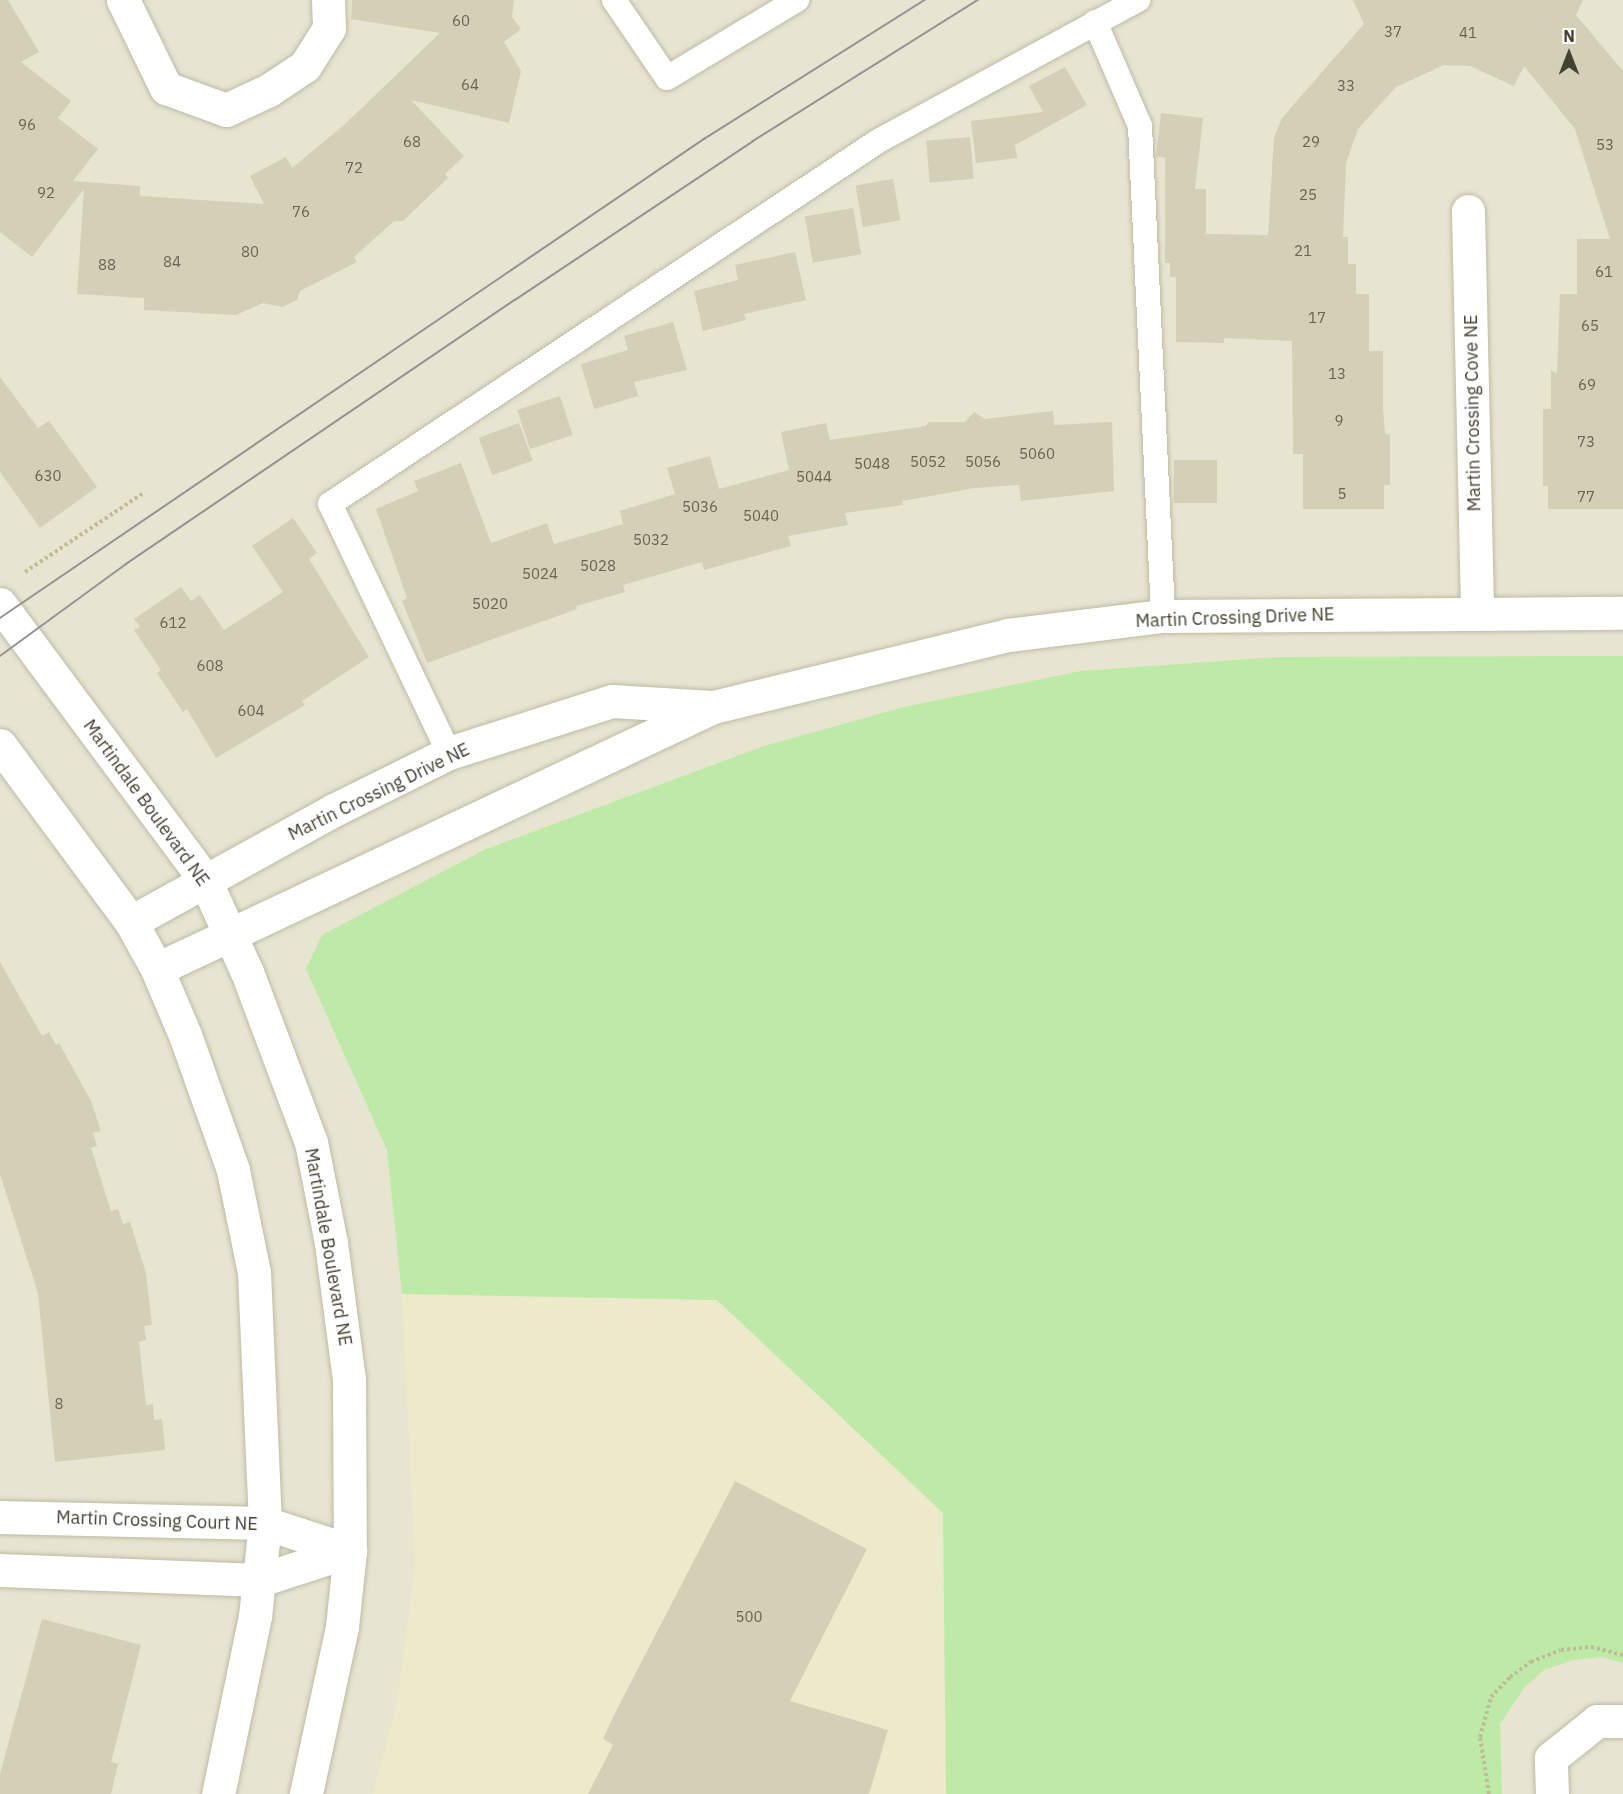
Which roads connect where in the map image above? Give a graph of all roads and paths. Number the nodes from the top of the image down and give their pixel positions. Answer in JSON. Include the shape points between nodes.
{"nodes":[{"id":1,"x":123,"y":0,"type":"edge"},
{"id":2,"x":328,"y":0,"type":"edge"},
{"id":3,"x":614,"y":0,"type":"edge"},
{"id":4,"x":797,"y":0,"type":"edge"},
{"id":5,"x":1138,"y":0,"type":"edge"},
{"id":6,"x":1095,"y":22,"type":"junction"},
{"id":7,"x":1468,"y":211,"type":"dead end"},
{"id":8,"x":145,"y":492,"type":"dead end"},
{"id":9,"x":25,"y":572,"type":"dead end"},
{"id":10,"x":0,"y":604,"type":"edge"},
{"id":11,"x":1623,"y":613,"type":"edge"},
{"id":12,"x":1478,"y":614,"type":"junction"},
{"id":13,"x":1163,"y":616,"type":"junction"},
{"id":14,"x":713,"y":707,"type":"junction"},
{"id":15,"x":0,"y":744,"type":"edge"},
{"id":16,"x":449,"y":753,"type":"junction"},
{"id":17,"x":205,"y":880,"type":"junction"},
{"id":18,"x":131,"y":922,"type":"junction"},
{"id":19,"x":231,"y":932,"type":"junction"},
{"id":20,"x":157,"y":969,"type":"junction"},
{"id":21,"x":0,"y":1516,"type":"edge"},
{"id":22,"x":265,"y":1523,"type":"junction"},
{"id":23,"x":350,"y":1551,"type":"junction"},
{"id":24,"x":0,"y":1570,"type":"edge"},
{"id":25,"x":260,"y":1580,"type":"junction"},
{"id":26,"x":1623,"y":1655,"type":"edge"},
{"id":27,"x":1623,"y":1721,"type":"edge"},
{"id":28,"x":218,"y":1794,"type":"edge"},
{"id":29,"x":306,"y":1794,"type":"edge"},
{"id":30,"x":1489,"y":1794,"type":"edge"},
{"id":31,"x":1552,"y":1794,"type":"edge"}],
"edges":[{"from":1,"to":2,"type":"street","via":[[166,88],[226,111],[269,90],[305,66],[329,28]]},
{"from":3,"to":4,"type":"lane","via":[[667,78]]},
{"from":5,"to":6,"type":"lane"},
{"from":6,"to":13,"type":"lane","via":[[1140,126]]},
{"from":6,"to":16,"type":"lane","via":[[880,140],[330,504]]},
{"from":7,"to":12,"type":"street","name":"Martin Crossing Cove NE"},
{"from":8,"to":9,"type":"path"},
{"from":10,"to":17,"type":"street","name":"Martindale Boulevard NE"},
{"from":11,"to":12,"type":"street","name":"Martin Crossing Drive NE"},
{"from":12,"to":13,"type":"street","name":"Martin Crossing Drive NE"},
{"from":13,"to":14,"type":"street","name":"Martin Crossing Drive NE","via":[[1008,635]]},
{"from":14,"to":16,"type":"street","name":"Martin Crossing Drive NE","via":[[612,701]]},
{"from":14,"to":19,"type":"street","name":"Martin Crossing Drive NE"},
{"from":15,"to":18,"type":"street"},
{"from":16,"to":17,"type":"street","name":"Martin Crossing Drive NE"},
{"from":17,"to":18,"type":"street","name":"Martin Crossing Drive NE"},
{"from":17,"to":19,"type":"street","name":"Martindale Boulevard NE"},
{"from":18,"to":20,"type":"street"},
{"from":19,"to":20,"type":"street","name":"Martin Crossing Drive NE"},
{"from":19,"to":23,"type":"street","name":"Martindale Boulevard NE","via":[[311,1142],[331,1243],[349,1379]]},
{"from":20,"to":22,"type":"street","via":[[233,1170],[254,1272]]},
{"from":21,"to":22,"type":"street","name":"Martin Crossing Court NE"},
{"from":22,"to":23,"type":"street","name":"Martin Crossing Court NE"},
{"from":22,"to":25,"type":"street"},
{"from":23,"to":25,"type":"street"},
{"from":23,"to":29,"type":"street","name":"Martindale Boulevard NE","via":[[342,1627]]},
{"from":24,"to":25,"type":"street"},
{"from":25,"to":28,"type":"street"},
{"from":26,"to":30,"type":"path","via":[[1591,1647],[1561,1650],[1531,1662],[1510,1677],[1491,1697],[1480,1737]]},
{"from":27,"to":31,"type":"street","via":[[1596,1721],[1551,1758]]}]}
